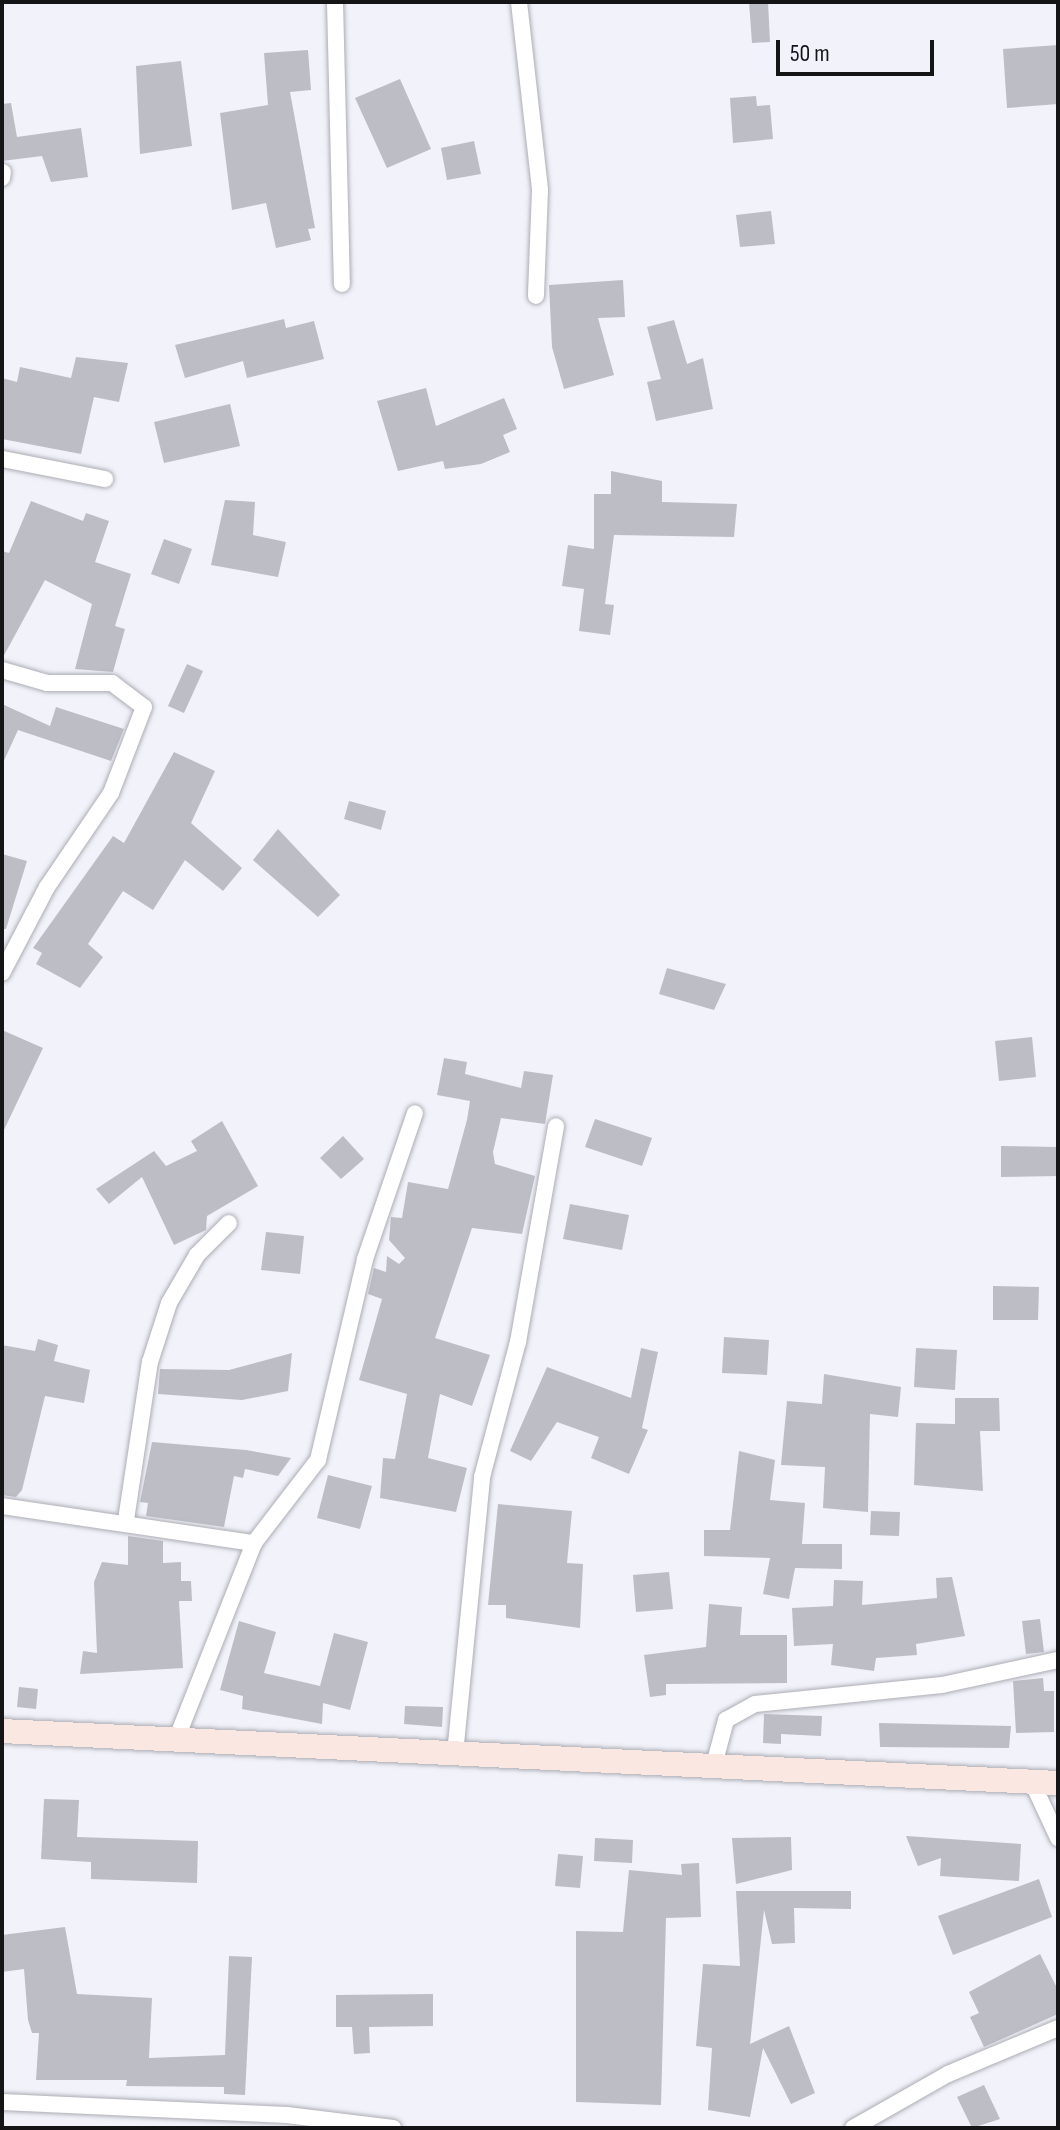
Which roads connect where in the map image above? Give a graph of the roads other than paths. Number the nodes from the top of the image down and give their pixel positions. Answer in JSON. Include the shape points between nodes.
{"nodes":[{"id":1,"x":335,"y":2,"type":"edge"},
{"id":2,"x":519,"y":2,"type":"edge"},
{"id":3,"x":342,"y":284,"type":"dead end"},
{"id":4,"x":536,"y":296,"type":"dead end"},
{"id":5,"x":2,"y":459,"type":"edge"},
{"id":6,"x":105,"y":479,"type":"dead end"},
{"id":7,"x":2,"y":670,"type":"edge"},
{"id":8,"x":2,"y":973,"type":"edge"},
{"id":9,"x":415,"y":1113,"type":"dead end"},
{"id":10,"x":556,"y":1126,"type":"dead end"},
{"id":11,"x":229,"y":1223,"type":"dead end"},
{"id":12,"x":2,"y":1506,"type":"edge"},
{"id":13,"x":126,"y":1520,"type":"junction"},
{"id":14,"x":254,"y":1543,"type":"junction"},
{"id":15,"x":1058,"y":1660,"type":"edge"},
{"id":16,"x":2,"y":1731,"type":"edge"},
{"id":17,"x":176,"y":1740,"type":"junction"},
{"id":18,"x":455,"y":1754,"type":"junction"},
{"id":19,"x":714,"y":1765,"type":"junction"},
{"id":20,"x":1032,"y":1782,"type":"junction"},
{"id":21,"x":1058,"y":1783,"type":"edge"},
{"id":22,"x":1058,"y":1838,"type":"edge"},
{"id":23,"x":1058,"y":2028,"type":"edge"},
{"id":24,"x":2,"y":2102,"type":"edge"},
{"id":25,"x":393,"y":2128,"type":"edge"},
{"id":26,"x":853,"y":2128,"type":"edge"}],
"edges":[{"from":1,"to":3,"type":"street"},
{"from":2,"to":4,"type":"street","via":[[540,190]]},
{"from":5,"to":6,"type":"street"},
{"from":7,"to":8,"type":"street","via":[[47,683],[112,683],[144,707],[111,793],[47,887]]},
{"from":9,"to":14,"type":"street","via":[[365,1259],[318,1460]]},
{"from":10,"to":18,"type":"street","via":[[518,1342],[482,1477]]},
{"from":11,"to":13,"type":"street","via":[[197,1255],[169,1303],[150,1362]]},
{"from":12,"to":13,"type":"street"},
{"from":13,"to":14,"type":"street"},
{"from":14,"to":17,"type":"street"},
{"from":15,"to":19,"type":"street","via":[[942,1685],[755,1704],[726,1720]]},
{"from":16,"to":17,"type":"main road"},
{"from":17,"to":18,"type":"main road"},
{"from":18,"to":19,"type":"main road"},
{"from":19,"to":20,"type":"main road"},
{"from":20,"to":21,"type":"main road"},
{"from":20,"to":22,"type":"street"},
{"from":23,"to":26,"type":"street","via":[[948,2074]]},
{"from":24,"to":25,"type":"street","via":[[287,2115]]}]}
